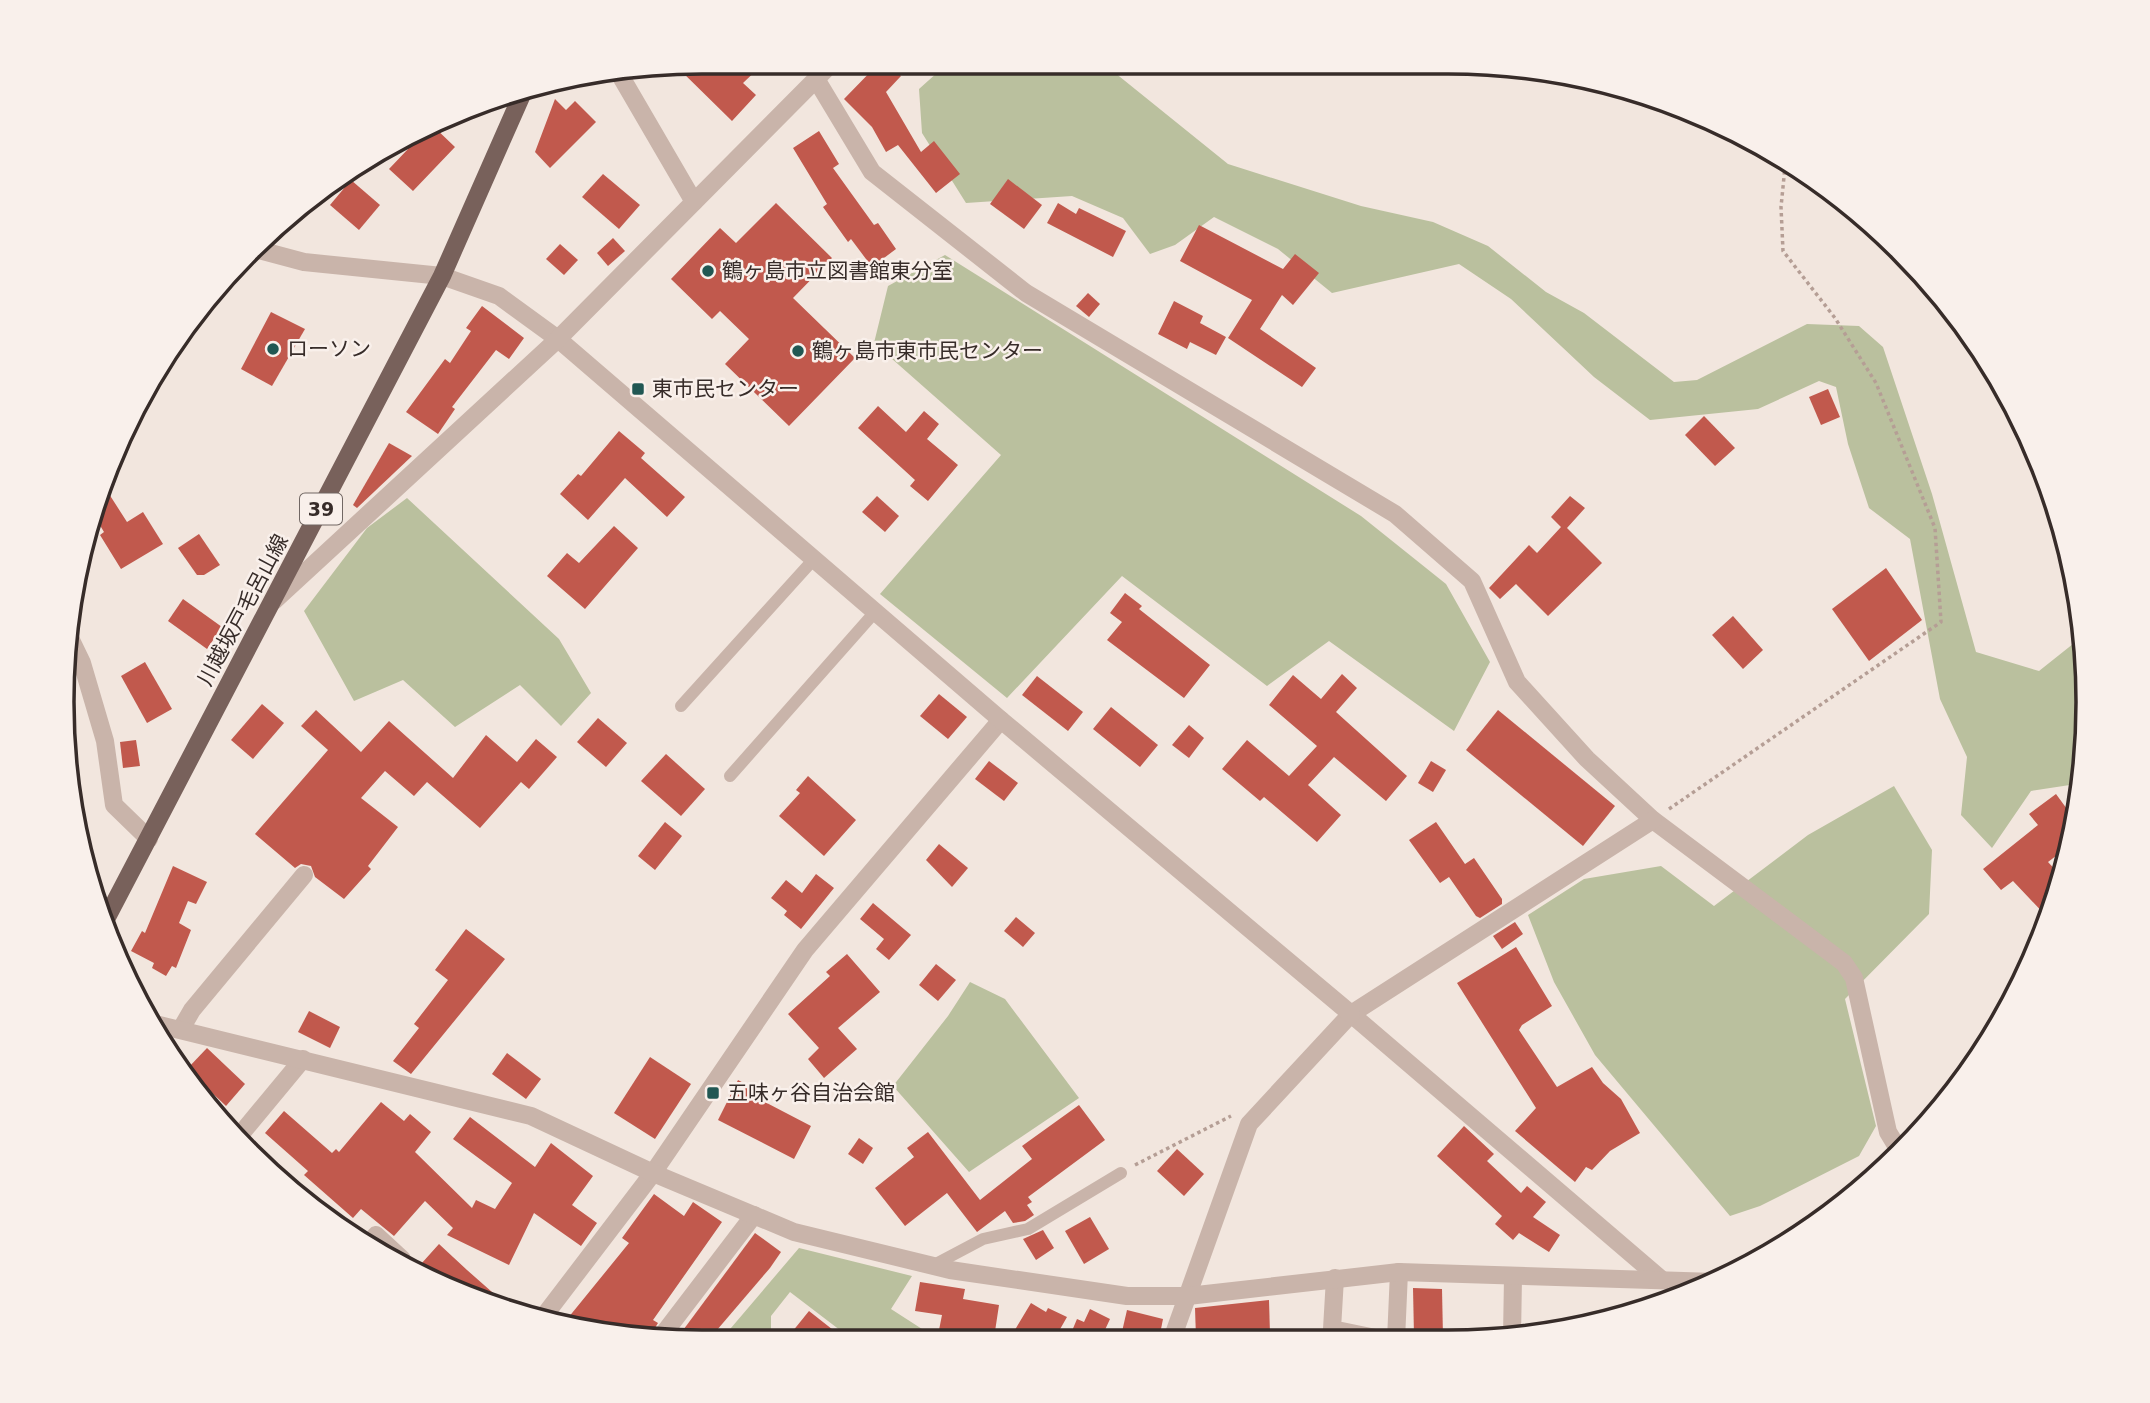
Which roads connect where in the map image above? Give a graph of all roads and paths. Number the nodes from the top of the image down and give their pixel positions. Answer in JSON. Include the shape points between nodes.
{"nodes":[{"id":1,"x":821,"y":74,"type":"edge"},
{"id":2,"x":622,"y":79,"type":"edge"},
{"id":3,"x":816,"y":79,"type":"junction"},
{"id":4,"x":519,"y":101,"type":"edge"},
{"id":5,"x":1785,"y":171,"type":"edge"},
{"id":6,"x":694,"y":202,"type":"junction"},
{"id":7,"x":263,"y":251,"type":"edge"},
{"id":8,"x":442,"y":276,"type":"junction"},
{"id":9,"x":558,"y":339,"type":"junction"},
{"id":10,"x":814,"y":559,"type":"junction"},
{"id":11,"x":273,"y":602,"type":"junction"},
{"id":12,"x":875,"y":612,"type":"junction"},
{"id":13,"x":76,"y":650,"type":"edge"},
{"id":14,"x":681,"y":706,"type":"dead end"},
{"id":15,"x":1001,"y":720,"type":"junction"},
{"id":16,"x":730,"y":776,"type":"dead end"},
{"id":17,"x":1653,"y":820,"type":"junction"},
{"id":18,"x":149,"y":839,"type":"junction"},
{"id":19,"x":304,"y":875,"type":"dead end"},
{"id":20,"x":110,"y":913,"type":"edge"},
{"id":21,"x":1351,"y":1014,"type":"junction"},
{"id":22,"x":164,"y":1026,"type":"edge"},
{"id":23,"x":181,"y":1029,"type":"junction"},
{"id":24,"x":303,"y":1059,"type":"junction"},
{"id":25,"x":1235,"y":1114,"type":"dead end"},
{"id":26,"x":243,"y":1131,"type":"edge"},
{"id":27,"x":1895,"y":1144,"type":"edge"},
{"id":28,"x":653,"y":1173,"type":"junction"},
{"id":29,"x":1121,"y":1173,"type":"joint"},
{"id":30,"x":754,"y":1215,"type":"junction"},
{"id":31,"x":932,"y":1266,"type":"junction"},
{"id":32,"x":1399,"y":1272,"type":"junction"},
{"id":33,"x":1513,"y":1277,"type":"junction"},
{"id":34,"x":1335,"y":1278,"type":"junction"},
{"id":35,"x":1662,"y":1280,"type":"junction"},
{"id":36,"x":1691,"y":1281,"type":"edge"},
{"id":37,"x":1188,"y":1296,"type":"junction"},
{"id":38,"x":548,"y":1310,"type":"edge"},
{"id":39,"x":1512,"y":1326,"type":"edge"},
{"id":40,"x":667,"y":1328,"type":"edge"},
{"id":41,"x":1175,"y":1330,"type":"edge"},
{"id":42,"x":1337,"y":1330,"type":"edge"},
{"id":43,"x":1396,"y":1330,"type":"edge"}],
"edges":[{"from":1,"to":3,"type":"street"},
{"from":2,"to":6,"type":"street"},
{"from":3,"to":6,"type":"street"},
{"from":3,"to":17,"type":"street","via":[[872,172],[1026,293],[1395,514],[1472,581],[1517,682],[1587,759]]},
{"from":4,"to":8,"type":"main road","name":"川越坂戸毛呂山線","number":"39"},
{"from":5,"to":17,"type":"path","via":[[1783,251],[1835,318],[1875,383],[1935,528],[1941,622]]},
{"from":6,"to":9,"type":"street"},
{"from":7,"to":8,"type":"street","via":[[304,262]]},
{"from":8,"to":9,"type":"street","via":[[499,296]]},
{"from":8,"to":11,"type":"main road","name":"川越坂戸毛呂山線","number":"39"},
{"from":9,"to":10,"type":"street"},
{"from":9,"to":11,"type":"street"},
{"from":10,"to":12,"type":"street"},
{"from":10,"to":14,"type":"lane"},
{"from":11,"to":18,"type":"main road","name":"川越坂戸毛呂山線","number":"39"},
{"from":12,"to":15,"type":"street"},
{"from":12,"to":16,"type":"lane"},
{"from":13,"to":18,"type":"street","via":[[106,741],[114,805]]},
{"from":15,"to":21,"type":"street"},
{"from":15,"to":28,"type":"street","via":[[805,950]]},
{"from":17,"to":21,"type":"street"},
{"from":17,"to":27,"type":"street","via":[[1844,963],[1854,978],[1888,1132]]},
{"from":18,"to":20,"type":"main road","name":"川越坂戸毛呂山線","number":"39"},
{"from":19,"to":23,"type":"street"},
{"from":21,"to":35,"type":"street"},
{"from":21,"to":37,"type":"street","via":[[1249,1124]]},
{"from":22,"to":23,"type":"street"},
{"from":23,"to":24,"type":"street"},
{"from":24,"to":26,"type":"street"},
{"from":24,"to":28,"type":"street","via":[[531,1116]]},
{"from":25,"to":29,"type":"path"},
{"from":28,"to":30,"type":"street"},
{"from":28,"to":38,"type":"street"},
{"from":29,"to":31,"type":"lane","via":[[1028,1229],[983,1239]]},
{"from":30,"to":31,"type":"street","via":[[794,1232]]},
{"from":30,"to":40,"type":"street"},
{"from":31,"to":37,"type":"street","via":[[1126,1296]]},
{"from":32,"to":33,"type":"street"},
{"from":32,"to":34,"type":"street"},
{"from":32,"to":43,"type":"street"},
{"from":33,"to":35,"type":"street"},
{"from":33,"to":39,"type":"street"},
{"from":34,"to":37,"type":"street"},
{"from":34,"to":42,"type":"street","via":[[1332,1329]]},
{"from":35,"to":36,"type":"street"},
{"from":37,"to":41,"type":"street"}]}
